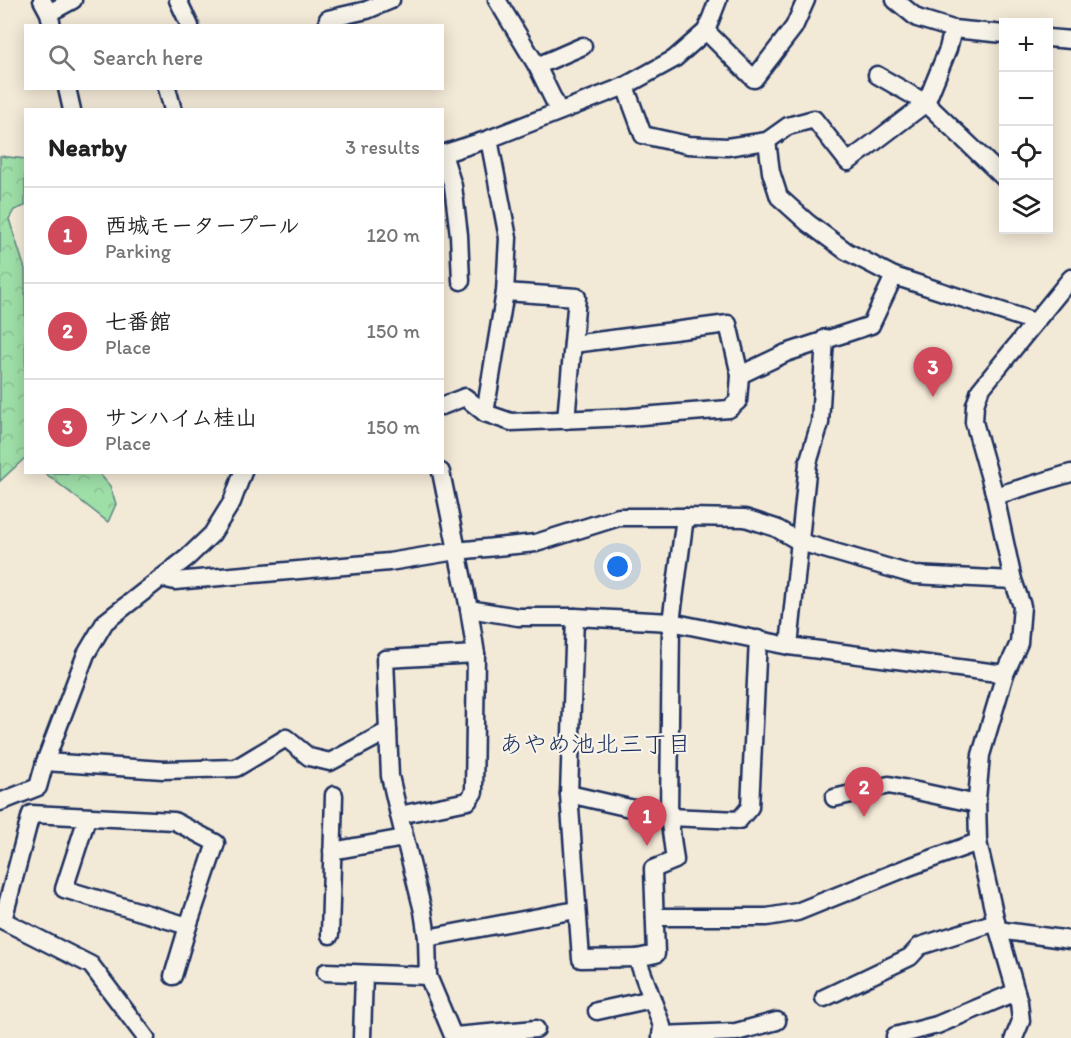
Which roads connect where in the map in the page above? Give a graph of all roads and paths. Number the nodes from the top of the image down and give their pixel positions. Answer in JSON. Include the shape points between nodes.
{"nodes":[{"id":1,"x":73,"y":0,"type":"edge"},
{"id":2,"x":178,"y":0,"type":"edge"},
{"id":3,"x":391,"y":0,"type":"edge"},
{"id":4,"x":497,"y":0,"type":"edge"},
{"id":5,"x":718,"y":0,"type":"edge"},
{"id":6,"x":806,"y":0,"type":"edge"},
{"id":7,"x":895,"y":0,"type":"edge"},
{"id":8,"x":48,"y":13,"type":"edge"},
{"id":9,"x":328,"y":19,"type":"dead end"},
{"id":10,"x":189,"y":24,"type":"edge"},
{"id":11,"x":953,"y":29,"type":"junction"},
{"id":12,"x":706,"y":31,"type":"junction"},
{"id":13,"x":999,"y":34,"type":"edge"},
{"id":14,"x":1053,"y":38,"type":"edge"},
{"id":15,"x":1071,"y":40,"type":"edge"},
{"id":16,"x":583,"y":46,"type":"dead end"},
{"id":17,"x":537,"y":66,"type":"junction"},
{"id":18,"x":877,"y":75,"type":"dead end"},
{"id":19,"x":625,"y":86,"type":"junction"},
{"id":20,"x":67,"y":90,"type":"edge"},
{"id":21,"x":168,"y":90,"type":"edge"},
{"id":22,"x":926,"y":103,"type":"junction"},
{"id":23,"x":72,"y":108,"type":"edge"},
{"id":24,"x":172,"y":108,"type":"edge"},
{"id":25,"x":559,"y":111,"type":"junction"},
{"id":26,"x":489,"y":139,"type":"junction"},
{"id":27,"x":767,"y":141,"type":"junction"},
{"id":28,"x":444,"y":154,"type":"edge"},
{"id":29,"x":444,"y":157,"type":"edge"},
{"id":30,"x":999,"y":173,"type":"edge"},
{"id":31,"x":894,"y":276,"type":"junction"},
{"id":32,"x":1071,"y":278,"type":"edge"},
{"id":33,"x":461,"y":281,"type":"dead end"},
{"id":34,"x":505,"y":292,"type":"junction"},
{"id":35,"x":1035,"y":322,"type":"junction"},
{"id":36,"x":825,"y":338,"type":"junction"},
{"id":37,"x":573,"y":344,"type":"junction"},
{"id":38,"x":741,"y":375,"type":"junction"},
{"id":39,"x":444,"y":405,"type":"edge"},
{"id":40,"x":485,"y":413,"type":"junction"},
{"id":41,"x":566,"y":420,"type":"junction"},
{"id":42,"x":1071,"y":473,"type":"edge"},
{"id":43,"x":242,"y":474,"type":"edge"},
{"id":44,"x":441,"y":474,"type":"edge"},
{"id":45,"x":995,"y":496,"type":"junction"},
{"id":46,"x":684,"y":517,"type":"junction"},
{"id":47,"x":800,"y":542,"type":"junction"},
{"id":48,"x":456,"y":551,"type":"junction"},
{"id":49,"x":162,"y":578,"type":"junction"},
{"id":50,"x":1012,"y":580,"type":"junction"},
{"id":51,"x":469,"y":609,"type":"junction"},
{"id":52,"x":575,"y":617,"type":"junction"},
{"id":53,"x":671,"y":622,"type":"junction"},
{"id":54,"x":758,"y":639,"type":"junction"},
{"id":55,"x":789,"y":646,"type":"junction"},
{"id":56,"x":476,"y":654,"type":"junction"},
{"id":57,"x":1005,"y":674,"type":"junction"},
{"id":58,"x":388,"y":731,"type":"junction"},
{"id":59,"x":45,"y":762,"type":"junction"},
{"id":60,"x":569,"y":794,"type":"junction"},
{"id":61,"x":334,"y":795,"type":"dead end"},
{"id":62,"x":834,"y":798,"type":"dead end"},
{"id":63,"x":0,"y":802,"type":"edge"},
{"id":64,"x":977,"y":804,"type":"junction"},
{"id":65,"x":399,"y":815,"type":"junction"},
{"id":66,"x":669,"y":817,"type":"junction"},
{"id":67,"x":87,"y":818,"type":"junction"},
{"id":68,"x":404,"y":838,"type":"junction"},
{"id":69,"x":978,"y":843,"type":"junction"},
{"id":70,"x":332,"y":850,"type":"junction"},
{"id":71,"x":576,"y":910,"type":"junction"},
{"id":72,"x":655,"y":917,"type":"junction"},
{"id":73,"x":2,"y":920,"type":"edge"},
{"id":74,"x":188,"y":926,"type":"junction"},
{"id":75,"x":997,"y":926,"type":"junction"},
{"id":76,"x":330,"y":935,"type":"dead end"},
{"id":77,"x":427,"y":938,"type":"junction"},
{"id":78,"x":1070,"y":940,"type":"edge"},
{"id":79,"x":637,"y":958,"type":"junction"},
{"id":80,"x":326,"y":972,"type":"dead end"},
{"id":81,"x":364,"y":974,"type":"junction"},
{"id":82,"x":173,"y":976,"type":"dead end"},
{"id":83,"x":428,"y":976,"type":"junction"},
{"id":84,"x":1016,"y":992,"type":"junction"},
{"id":85,"x":824,"y":998,"type":"dead end"},
{"id":86,"x":652,"y":999,"type":"junction"},
{"id":87,"x":597,"y":1011,"type":"dead end"},
{"id":88,"x":777,"y":1021,"type":"dead end"},
{"id":89,"x":536,"y":1029,"type":"dead end"},
{"id":90,"x":661,"y":1036,"type":"edge"},
{"id":91,"x":895,"y":1036,"type":"dead end"},
{"id":92,"x":454,"y":1037,"type":"edge"},
{"id":93,"x":146,"y":1038,"type":"edge"},
{"id":94,"x":362,"y":1038,"type":"edge"},
{"id":95,"x":1014,"y":1038,"type":"edge"}],
"edges":[{"from":1,"to":8,"type":"street"},
{"from":2,"to":10,"type":"street"},
{"from":3,"to":9,"type":"street"},
{"from":4,"to":17,"type":"street"},
{"from":5,"to":12,"type":"street"},
{"from":6,"to":12,"type":"street","via":[[794,27],[754,80]]},
{"from":7,"to":11,"type":"street","via":[[917,18]]},
{"from":11,"to":13,"type":"street"},
{"from":11,"to":22,"type":"street"},
{"from":12,"to":19,"type":"street","via":[[674,59]]},
{"from":14,"to":15,"type":"street"},
{"from":16,"to":17,"type":"street"},
{"from":17,"to":25,"type":"street"},
{"from":18,"to":22,"type":"street"},
{"from":19,"to":25,"type":"street"},
{"from":19,"to":27,"type":"street","via":[[643,135],[688,145],[727,147]]},
{"from":20,"to":23,"type":"street"},
{"from":21,"to":24,"type":"street"},
{"from":22,"to":27,"type":"street","via":[[848,162],[814,119],[788,126]]},
{"from":22,"to":30,"type":"street"},
{"from":25,"to":26,"type":"street"},
{"from":26,"to":28,"type":"street"},
{"from":26,"to":34,"type":"street","via":[[508,238]]},
{"from":27,"to":31,"type":"street","via":[[779,197],[846,251]]},
{"from":29,"to":33,"type":"street","via":[[453,186]]},
{"from":31,"to":35,"type":"street"},
{"from":31,"to":36,"type":"street","via":[[871,324]]},
{"from":32,"to":35,"type":"street"},
{"from":34,"to":37,"type":"street","via":[[577,297]]},
{"from":34,"to":40,"type":"street"},
{"from":35,"to":45,"type":"street","via":[[980,390],[975,405],[974,422]]},
{"from":36,"to":38,"type":"street"},
{"from":36,"to":47,"type":"street","via":[[820,423],[808,463]]},
{"from":37,"to":38,"type":"street","via":[[728,324]]},
{"from":37,"to":41,"type":"street"},
{"from":38,"to":41,"type":"street","via":[[738,401],[729,409]]},
{"from":39,"to":40,"type":"street","via":[[465,397]]},
{"from":40,"to":41,"type":"street","via":[[511,422]]},
{"from":42,"to":45,"type":"street"},
{"from":43,"to":49,"type":"street","via":[[232,502],[212,534]]},
{"from":44,"to":48,"type":"street"},
{"from":45,"to":50,"type":"street"},
{"from":46,"to":47,"type":"street","via":[[745,518],[776,528]]},
{"from":46,"to":48,"type":"street","via":[[619,517],[536,543]]},
{"from":46,"to":53,"type":"street"},
{"from":47,"to":50,"type":"street","via":[[914,575]]},
{"from":47,"to":55,"type":"street"},
{"from":48,"to":49,"type":"street","via":[[389,562],[175,581]]},
{"from":48,"to":51,"type":"street"},
{"from":49,"to":59,"type":"street","via":[[105,622],[86,654]]},
{"from":50,"to":57,"type":"street","via":[[1022,606],[1019,643]]},
{"from":51,"to":52,"type":"street","via":[[518,617]]},
{"from":51,"to":56,"type":"street"},
{"from":52,"to":53,"type":"street"},
{"from":52,"to":60,"type":"street"},
{"from":53,"to":54,"type":"street"},
{"from":53,"to":66,"type":"street"},
{"from":54,"to":55,"type":"street"},
{"from":54,"to":66,"type":"street","via":[[750,807],[739,820]]},
{"from":55,"to":57,"type":"street"},
{"from":56,"to":58,"type":"street","via":[[385,659]]},
{"from":56,"to":65,"type":"street","via":[[474,792],[468,801]]},
{"from":57,"to":64,"type":"street","via":[[981,755]]},
{"from":58,"to":59,"type":"street","via":[[330,762],[309,756],[286,738],[236,768],[163,770]]},
{"from":58,"to":65,"type":"street","via":[[390,776]]},
{"from":59,"to":63,"type":"street","via":[[38,786]]},
{"from":60,"to":66,"type":"street"},
{"from":60,"to":71,"type":"street"},
{"from":61,"to":70,"type":"street"},
{"from":62,"to":64,"type":"street","via":[[889,785]]},
{"from":64,"to":69,"type":"street"},
{"from":65,"to":68,"type":"street"},
{"from":66,"to":72,"type":"street","via":[[675,860],[653,869]]},
{"from":67,"to":73,"type":"street","via":[[31,814]]},
{"from":67,"to":74,"type":"street","via":[[64,889]]},
{"from":67,"to":74,"type":"street","via":[[174,821],[216,843]]},
{"from":68,"to":70,"type":"street"},
{"from":68,"to":77,"type":"street"},
{"from":69,"to":72,"type":"street","via":[[797,912],[767,917]]},
{"from":69,"to":75,"type":"street"},
{"from":70,"to":76,"type":"street"},
{"from":71,"to":77,"type":"street"},
{"from":71,"to":79,"type":"street","via":[[580,959]]},
{"from":72,"to":79,"type":"street","via":[[656,954]]},
{"from":73,"to":93,"type":"street","via":[[91,965]]},
{"from":74,"to":82,"type":"street"},
{"from":75,"to":78,"type":"street"},
{"from":75,"to":84,"type":"street"},
{"from":75,"to":85,"type":"street","via":[[920,946],[910,957]]},
{"from":77,"to":83,"type":"street"},
{"from":79,"to":86,"type":"street"},
{"from":80,"to":81,"type":"street"},
{"from":81,"to":83,"type":"street"},
{"from":81,"to":94,"type":"street"},
{"from":83,"to":92,"type":"street"},
{"from":84,"to":91,"type":"street","via":[[937,1025]]},
{"from":84,"to":95,"type":"street","via":[[1020,1021]]},
{"from":86,"to":87,"type":"street"},
{"from":86,"to":90,"type":"street","via":[[662,1026]]},
{"from":88,"to":90,"type":"street","via":[[736,1032]]},
{"from":89,"to":92,"type":"street"}]}
